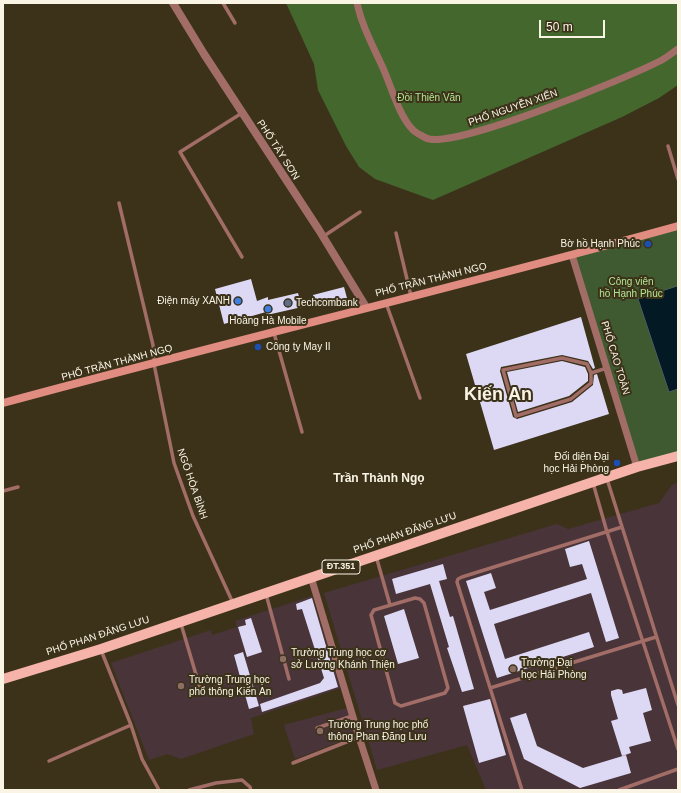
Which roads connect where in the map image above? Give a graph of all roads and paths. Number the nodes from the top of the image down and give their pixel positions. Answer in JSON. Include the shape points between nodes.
{"nodes":[{"id":1,"x":173,"y":3,"type":"edge"},
{"id":2,"x":223,"y":3,"type":"edge"},
{"id":3,"x":357,"y":3,"type":"edge"},
{"id":4,"x":236,"y":23,"type":"dead end"},
{"id":5,"x":678,"y":49,"type":"edge"},
{"id":6,"x":242,"y":112,"type":"junction"},
{"id":7,"x":668,"y":146,"type":"dead end"},
{"id":8,"x":678,"y":179,"type":"edge"},
{"id":9,"x":119,"y":203,"type":"dead end"},
{"id":10,"x":360,"y":212,"type":"dead end"},
{"id":11,"x":678,"y":226,"type":"edge"},
{"id":12,"x":396,"y":233,"type":"dead end"},
{"id":13,"x":323,"y":237,"type":"junction"},
{"id":14,"x":572,"y":255,"type":"junction"},
{"id":15,"x":242,"y":257,"type":"dead end"},
{"id":16,"x":411,"y":296,"type":"junction"},
{"id":17,"x":386,"y":302,"type":"junction"},
{"id":18,"x":366,"y":307,"type":"junction"},
{"id":19,"x":274,"y":332,"type":"junction"},
{"id":20,"x":154,"y":364,"type":"junction"},
{"id":21,"x":607,"y":368,"type":"junction"},
{"id":22,"x":591,"y":373,"type":"junction"},
{"id":23,"x":420,"y":398,"type":"dead end"},
{"id":24,"x":3,"y":403,"type":"edge"},
{"id":25,"x":302,"y":432,"type":"dead end"},
{"id":26,"x":678,"y":456,"type":"edge"},
{"id":27,"x":637,"y":467,"type":"junction"},
{"id":28,"x":607,"y":477,"type":"junction"},
{"id":29,"x":593,"y":482,"type":"junction"},
{"id":30,"x":18,"y":487,"type":"dead end"},
{"id":31,"x":3,"y":491,"type":"edge"},
{"id":32,"x":622,"y":527,"type":"junction"},
{"id":33,"x":607,"y":532,"type":"junction"},
{"id":34,"x":376,"y":555,"type":"junction"},
{"id":35,"x":311,"y":577,"type":"junction"},
{"id":36,"x":266,"y":593,"type":"junction"},
{"id":37,"x":233,"y":604,"type":"junction"},
{"id":38,"x":390,"y":605,"type":"junction"},
{"id":39,"x":180,"y":622,"type":"junction"},
{"id":40,"x":656,"y":637,"type":"junction"},
{"id":41,"x":643,"y":641,"type":"junction"},
{"id":42,"x":101,"y":649,"type":"junction"},
{"id":43,"x":3,"y":679,"type":"edge"},
{"id":44,"x":289,"y":679,"type":"dead end"},
{"id":45,"x":200,"y":688,"type":"dead end"},
{"id":46,"x":490,"y":688,"type":"junction"},
{"id":47,"x":678,"y":705,"type":"edge"},
{"id":48,"x":352,"y":716,"type":"junction"},
{"id":49,"x":131,"y":725,"type":"junction"},
{"id":50,"x":317,"y":728,"type":"dead end"},
{"id":51,"x":358,"y":737,"type":"junction"},
{"id":52,"x":678,"y":749,"type":"edge"},
{"id":53,"x":49,"y":761,"type":"dead end"},
{"id":54,"x":293,"y":763,"type":"dead end"},
{"id":55,"x":678,"y":769,"type":"edge"},
{"id":56,"x":159,"y":790,"type":"edge"},
{"id":57,"x":189,"y":790,"type":"edge"},
{"id":58,"x":251,"y":790,"type":"edge"},
{"id":59,"x":376,"y":790,"type":"edge"},
{"id":60,"x":522,"y":790,"type":"edge"},
{"id":61,"x":619,"y":790,"type":"edge"}],
"edges":[{"from":1,"to":6,"type":"street","name":"PHỐ TÂY SƠN"},
{"from":2,"to":4,"type":"lane"},
{"from":3,"to":5,"type":"street","name":"PHỐ NGUYỄN XIỂN","via":[[364,30],[404,118],[413,131],[428,139],[446,139],[489,129],[622,78],[662,60]]},
{"from":6,"to":13,"type":"street","name":"PHỐ TÂY SƠN"},
{"from":6,"to":15,"type":"lane","via":[[180,152]]},
{"from":7,"to":8,"type":"lane"},
{"from":9,"to":20,"type":"lane","name":"NGÕ HÒA BÌNH","via":[[153,345]]},
{"from":10,"to":13,"type":"lane"},
{"from":11,"to":14,"type":"main road","name":"PHỐ TRẦN THÀNH NGỌ"},
{"from":12,"to":16,"type":"lane"},
{"from":13,"to":18,"type":"street","name":"PHỐ TÂY SƠN"},
{"from":14,"to":16,"type":"main road","name":"PHỐ TRẦN THÀNH NGỌ"},
{"from":14,"to":21,"type":"street","name":"PHỐ CAO TOÀN"},
{"from":16,"to":17,"type":"main road","name":"PHỐ TRẦN THÀNH NGỌ"},
{"from":17,"to":18,"type":"main road","name":"PHỐ TRẦN THÀNH NGỌ"},
{"from":17,"to":23,"type":"lane"},
{"from":18,"to":19,"type":"main road","name":"PHỐ TRẦN THÀNH NGỌ"},
{"from":19,"to":20,"type":"main road","name":"PHỐ TRẦN THÀNH NGỌ"},
{"from":19,"to":25,"type":"lane"},
{"from":20,"to":24,"type":"main road","name":"PHỐ TRẦN THÀNH NGỌ"},
{"from":20,"to":37,"type":"lane","name":"NGÕ HÒA BÌNH","via":[[174,463],[193,516]]},
{"from":21,"to":22,"type":"lane"},
{"from":21,"to":27,"type":"street","name":"PHỐ CAO TOÀN"},
{"from":22,"to":22,"type":"lane","via":[[591,383],[571,399],[516,416],[503,370],[562,358],[587,364]]},
{"from":26,"to":27,"type":"main road","name":"PHỐ PHAN ĐĂNG LƯU","number":"ĐT.351"},
{"from":27,"to":28,"type":"main road","name":"PHỐ PHAN ĐĂNG LƯU","number":"ĐT.351"},
{"from":28,"to":29,"type":"main road","name":"PHỐ PHAN ĐĂNG LƯU","number":"ĐT.351"},
{"from":28,"to":32,"type":"lane"},
{"from":29,"to":33,"type":"lane"},
{"from":29,"to":34,"type":"main road","name":"PHỐ PHAN ĐĂNG LƯU","number":"ĐT.351"},
{"from":30,"to":31,"type":"lane"},
{"from":32,"to":33,"type":"lane"},
{"from":32,"to":40,"type":"lane"},
{"from":33,"to":41,"type":"lane"},
{"from":33,"to":46,"type":"lane","via":[[458,579]]},
{"from":34,"to":35,"type":"main road","name":"PHỐ PHAN ĐĂNG LƯU","number":"ĐT.351"},
{"from":34,"to":38,"type":"lane"},
{"from":35,"to":36,"type":"main road","name":"PHỐ PHAN ĐĂNG LƯU","number":"ĐT.351"},
{"from":35,"to":48,"type":"street"},
{"from":36,"to":37,"type":"main road","name":"PHỐ PHAN ĐĂNG LƯU","number":"ĐT.351"},
{"from":36,"to":44,"type":"lane"},
{"from":37,"to":39,"type":"main road","name":"PHỐ PHAN ĐĂNG LƯU","number":"ĐT.351"},
{"from":38,"to":38,"type":"lane","via":[[415,598],[424,603],[448,688],[445,693],[401,706],[395,703],[371,616],[374,610]]},
{"from":39,"to":42,"type":"main road","name":"PHỐ PHAN ĐĂNG LƯU","number":"ĐT.351"},
{"from":39,"to":45,"type":"lane"},
{"from":40,"to":41,"type":"lane"},
{"from":40,"to":47,"type":"lane"},
{"from":41,"to":46,"type":"lane"},
{"from":41,"to":52,"type":"lane"},
{"from":42,"to":43,"type":"main road","name":"PHỐ PHAN ĐĂNG LƯU","number":"ĐT.351"},
{"from":42,"to":49,"type":"lane"},
{"from":46,"to":60,"type":"lane"},
{"from":48,"to":50,"type":"lane"},
{"from":48,"to":51,"type":"street"},
{"from":49,"to":53,"type":"lane"},
{"from":49,"to":56,"type":"lane","via":[[142,759]]},
{"from":51,"to":54,"type":"lane"},
{"from":51,"to":59,"type":"street"},
{"from":55,"to":61,"type":"lane"},
{"from":57,"to":58,"type":"lane","via":[[242,780]]}]}
